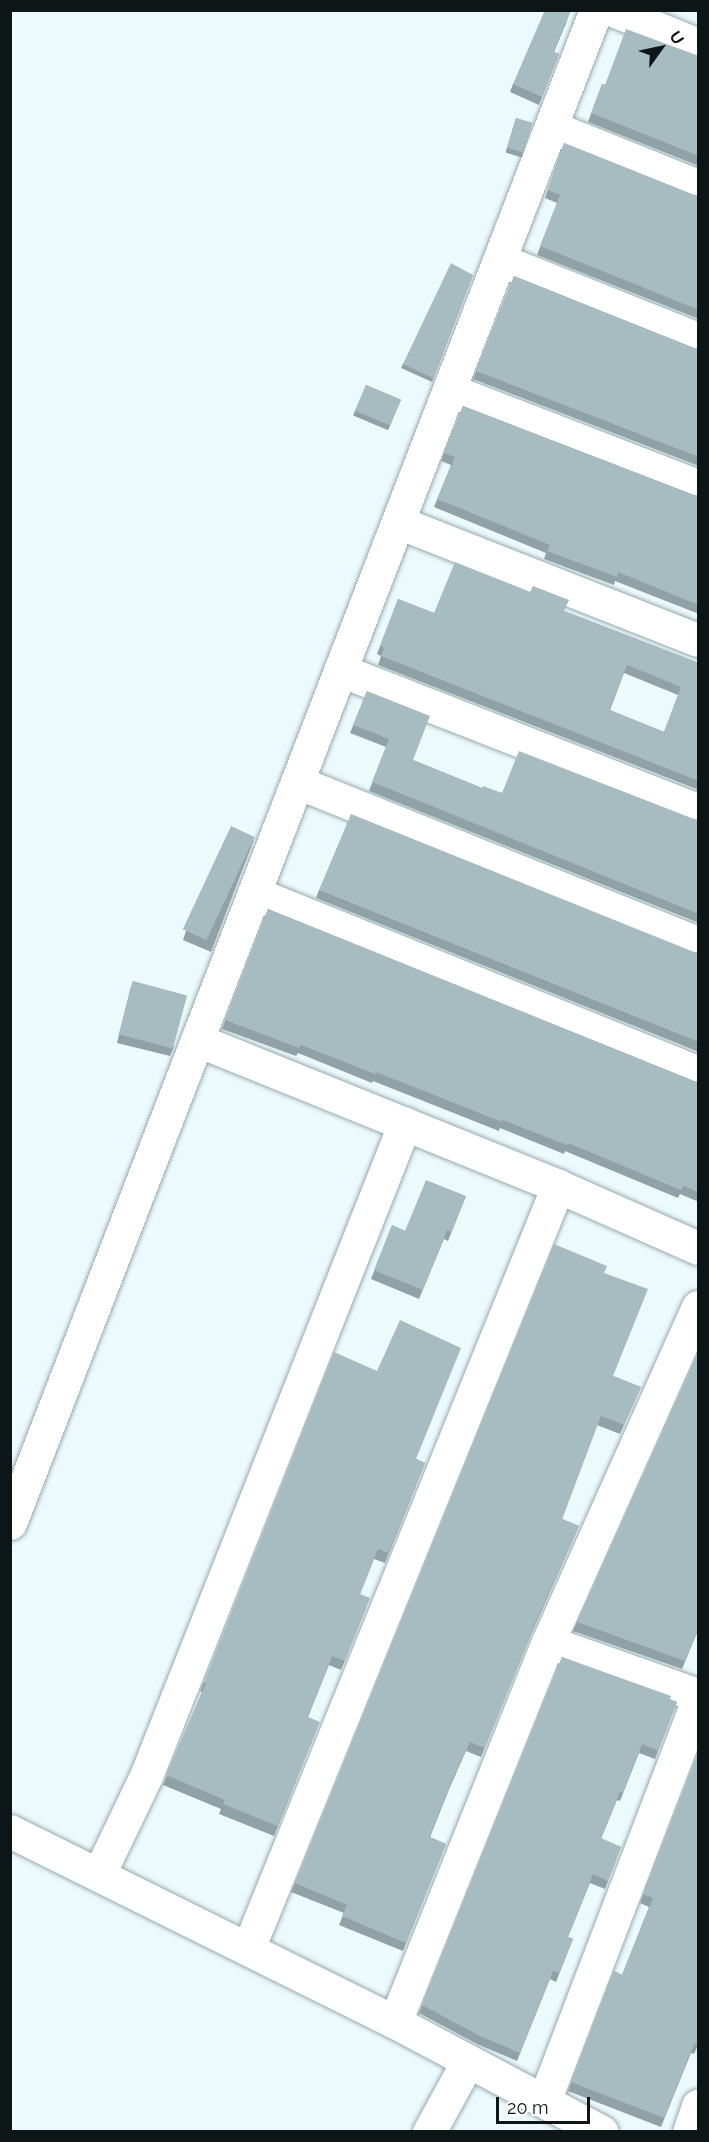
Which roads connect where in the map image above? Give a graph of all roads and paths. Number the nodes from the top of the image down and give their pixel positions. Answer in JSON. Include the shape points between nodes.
{"nodes":[{"id":1,"x":596,"y":10,"type":"edge"},
{"id":2,"x":613,"y":10,"type":"edge"},
{"id":3,"x":699,"y":45,"type":"edge"},
{"id":4,"x":551,"y":127,"type":"junction"},
{"id":5,"x":699,"y":186,"type":"edge"},
{"id":6,"x":500,"y":260,"type":"junction"},
{"id":7,"x":699,"y":339,"type":"edge"},
{"id":8,"x":449,"y":390,"type":"junction"},
{"id":9,"x":699,"y":486,"type":"edge"},
{"id":10,"x":398,"y":522,"type":"junction"},
{"id":11,"x":699,"y":640,"type":"edge"},
{"id":12,"x":340,"y":670,"type":"junction"},
{"id":13,"x":297,"y":782,"type":"junction"},
{"id":14,"x":699,"y":810,"type":"edge"},
{"id":15,"x":254,"y":893,"type":"junction"},
{"id":16,"x":699,"y":942,"type":"edge"},
{"id":17,"x":197,"y":1040,"type":"junction"},
{"id":18,"x":699,"y":1072,"type":"edge"},
{"id":19,"x":405,"y":1123,"type":"junction"},
{"id":20,"x":558,"y":1186,"type":"junction"},
{"id":21,"x":699,"y":1248,"type":"edge"},
{"id":22,"x":699,"y":1307,"type":"edge"},
{"id":23,"x":10,"y":1523,"type":"edge"},
{"id":24,"x":548,"y":1642,"type":"junction"},
{"id":25,"x":699,"y":1695,"type":"edge"},
{"id":26,"x":699,"y":1700,"type":"edge"},
{"id":27,"x":10,"y":1831,"type":"edge"},
{"id":28,"x":99,"y":1874,"type":"junction"},
{"id":29,"x":248,"y":1949,"type":"junction"},
{"id":30,"x":395,"y":2022,"type":"junction"},
{"id":31,"x":468,"y":2061,"type":"junction"},
{"id":32,"x":544,"y":2101,"type":"junction"},
{"id":33,"x":699,"y":2106,"type":"edge"},
{"id":34,"x":429,"y":2132,"type":"edge"},
{"id":35,"x":602,"y":2132,"type":"edge"},
{"id":36,"x":688,"y":2132,"type":"edge"}],
"edges":[{"from":1,"to":4,"type":"street"},
{"from":2,"to":3,"type":"street"},
{"from":4,"to":5,"type":"street"},
{"from":4,"to":6,"type":"street"},
{"from":6,"to":7,"type":"street"},
{"from":6,"to":8,"type":"street"},
{"from":8,"to":9,"type":"street"},
{"from":8,"to":10,"type":"street"},
{"from":10,"to":11,"type":"street"},
{"from":10,"to":12,"type":"street"},
{"from":12,"to":13,"type":"street"},
{"from":12,"to":14,"type":"street"},
{"from":13,"to":15,"type":"street"},
{"from":13,"to":16,"type":"street"},
{"from":15,"to":17,"type":"street"},
{"from":15,"to":18,"type":"street"},
{"from":17,"to":19,"type":"street"},
{"from":17,"to":23,"type":"street"},
{"from":19,"to":20,"type":"street"},
{"from":19,"to":28,"type":"street","via":[[146,1776]]},
{"from":20,"to":21,"type":"street"},
{"from":20,"to":29,"type":"street"},
{"from":22,"to":24,"type":"street"},
{"from":24,"to":25,"type":"street"},
{"from":24,"to":30,"type":"street"},
{"from":26,"to":32,"type":"street"},
{"from":27,"to":28,"type":"street"},
{"from":28,"to":29,"type":"street"},
{"from":29,"to":30,"type":"street"},
{"from":30,"to":31,"type":"street"},
{"from":31,"to":32,"type":"street"},
{"from":31,"to":34,"type":"street"},
{"from":32,"to":35,"type":"street"},
{"from":33,"to":36,"type":"street"}]}
